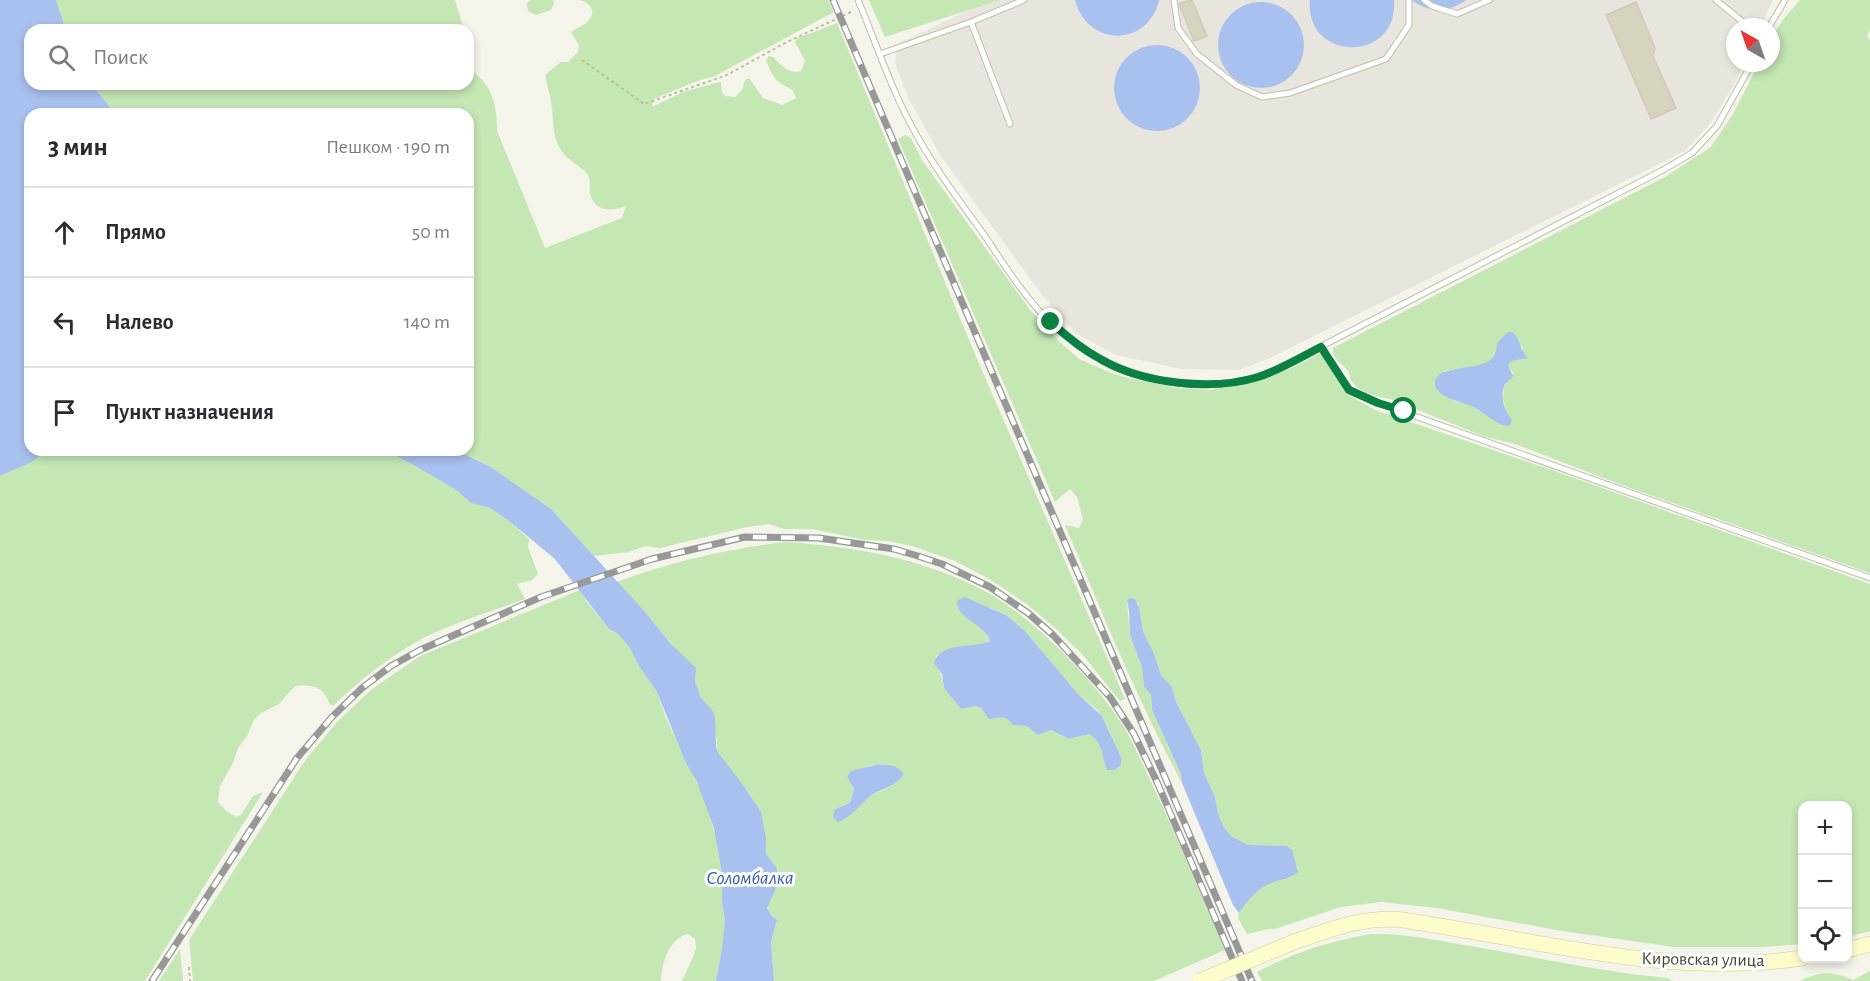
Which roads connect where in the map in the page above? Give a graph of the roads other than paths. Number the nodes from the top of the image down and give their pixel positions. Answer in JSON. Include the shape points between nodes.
{"nodes":[{"id":1,"x":858,"y":0,"type":"edge"},
{"id":2,"x":1024,"y":0,"type":"edge"},
{"id":3,"x":1174,"y":0,"type":"edge"},
{"id":4,"x":1409,"y":0,"type":"edge"},
{"id":5,"x":1424,"y":0,"type":"edge"},
{"id":6,"x":1490,"y":0,"type":"edge"},
{"id":7,"x":1716,"y":0,"type":"edge"},
{"id":8,"x":1785,"y":0,"type":"edge"},
{"id":9,"x":1738,"y":18,"type":"edge"},
{"id":10,"x":1774,"y":18,"type":"edge"},
{"id":11,"x":971,"y":22,"type":"junction"},
{"id":12,"x":880,"y":54,"type":"junction"},
{"id":13,"x":1747,"y":72,"type":"edge"},
{"id":14,"x":1010,"y":124,"type":"dead end"},
{"id":15,"x":1321,"y":347,"type":"junction"},
{"id":16,"x":1870,"y":578,"type":"edge"},
{"id":17,"x":1870,"y":944,"type":"edge"},
{"id":18,"x":1852,"y":949,"type":"edge"},
{"id":19,"x":1798,"y":958,"type":"edge"},
{"id":20,"x":1200,"y":981,"type":"edge"}],
"edges":[{"from":1,"to":12,"type":"lane"},
{"from":2,"to":11,"type":"lane"},
{"from":3,"to":4,"type":"lane","via":[[1178,28],[1197,54],[1236,86],[1262,97],[1290,93],[1386,59],[1409,25]]},
{"from":5,"to":6,"type":"lane","via":[[1456,14]]},
{"from":7,"to":9,"type":"lane"},
{"from":8,"to":10,"type":"lane"},
{"from":11,"to":12,"type":"lane"},
{"from":11,"to":14,"type":"lane"},
{"from":12,"to":15,"type":"lane","via":[[930,159],[1027,297],[1076,345],[1129,372],[1193,383],[1226,383],[1259,376]]},
{"from":13,"to":15,"type":"lane","via":[[1717,126],[1692,153]]},
{"from":15,"to":16,"type":"lane","via":[[1349,390],[1378,403]]},
{"from":17,"to":18,"type":"main road"},
{"from":19,"to":20,"type":"main road","name":"Кировская улица","bridge":true,"via":[[1692,964],[1603,955],[1395,919],[1370,919],[1294,942]]}]}
